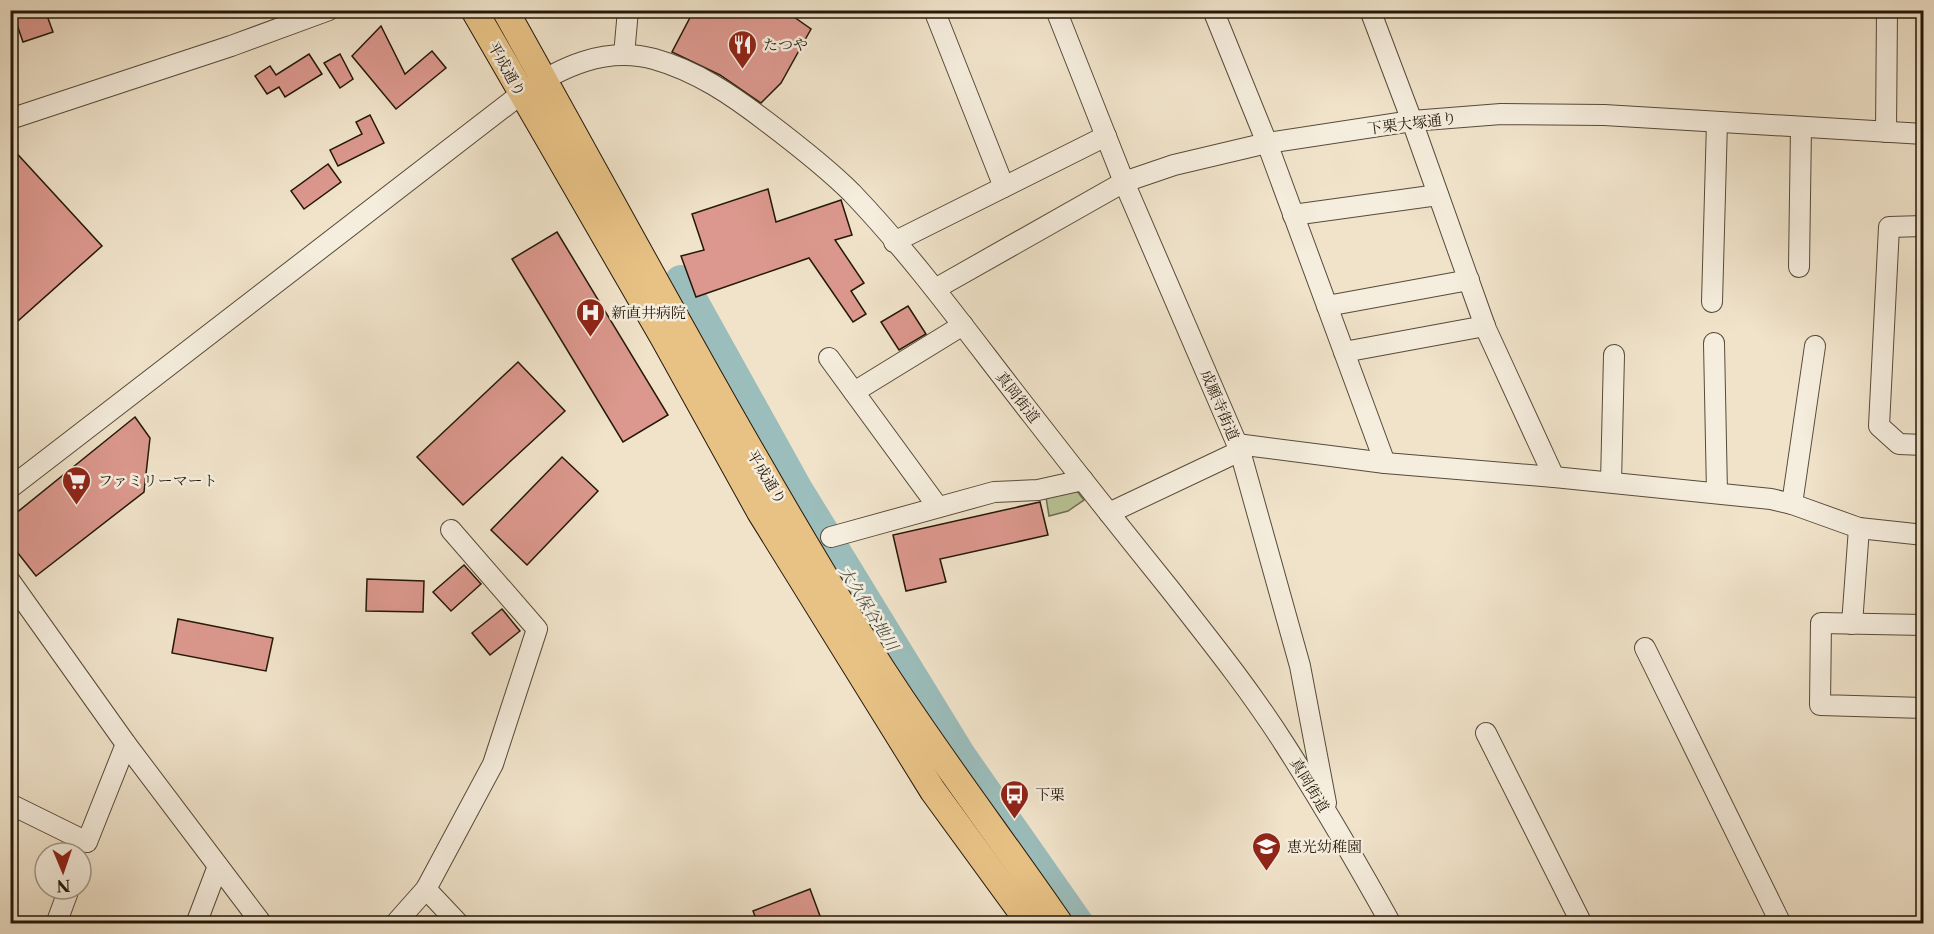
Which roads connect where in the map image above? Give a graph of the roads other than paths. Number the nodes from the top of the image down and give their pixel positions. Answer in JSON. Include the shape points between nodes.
{"nodes":[{"id":1,"x":329,"y":10,"type":"edge"},
{"id":2,"x":474,"y":10,"type":"edge"},
{"id":3,"x":505,"y":10,"type":"edge"},
{"id":4,"x":628,"y":10,"type":"edge"},
{"id":5,"x":934,"y":10,"type":"edge"},
{"id":6,"x":1056,"y":10,"type":"edge"},
{"id":7,"x":1213,"y":10,"type":"edge"},
{"id":8,"x":1887,"y":10,"type":"edge"},
{"id":9,"x":1373,"y":11,"type":"edge"},
{"id":10,"x":624,"y":55,"type":"junction"},
{"id":11,"x":543,"y":79,"type":"junction"},
{"id":12,"x":521,"y":94,"type":"junction"},
{"id":13,"x":10,"y":119,"type":"edge"},
{"id":14,"x":1412,"y":121,"type":"junction"},
{"id":15,"x":1717,"y":122,"type":"junction"},
{"id":16,"x":1801,"y":127,"type":"junction"},
{"id":17,"x":1887,"y":132,"type":"junction"},
{"id":18,"x":1923,"y":134,"type":"edge"},
{"id":19,"x":1106,"y":136,"type":"junction"},
{"id":20,"x":1267,"y":143,"type":"junction"},
{"id":21,"x":1124,"y":182,"type":"junction"},
{"id":22,"x":1004,"y":187,"type":"junction"},
{"id":23,"x":1438,"y":195,"type":"junction"},
{"id":24,"x":1293,"y":214,"type":"junction"},
{"id":25,"x":1923,"y":226,"type":"edge"},
{"id":26,"x":894,"y":242,"type":"junction"},
{"id":27,"x":1799,"y":267,"type":"dead end"},
{"id":28,"x":1469,"y":280,"type":"junction"},
{"id":29,"x":935,"y":289,"type":"junction"},
{"id":30,"x":1712,"y":303,"type":"dead end"},
{"id":31,"x":1327,"y":306,"type":"junction"},
{"id":32,"x":963,"y":325,"type":"junction"},
{"id":33,"x":1485,"y":326,"type":"junction"},
{"id":34,"x":1714,"y":343,"type":"dead end"},
{"id":35,"x":1815,"y":346,"type":"dead end"},
{"id":36,"x":1344,"y":352,"type":"junction"},
{"id":37,"x":1614,"y":355,"type":"dead end"},
{"id":38,"x":829,"y":358,"type":"dead end"},
{"id":39,"x":854,"y":392,"type":"junction"},
{"id":40,"x":1923,"y":445,"type":"edge"},
{"id":41,"x":1239,"y":447,"type":"junction"},
{"id":42,"x":1385,"y":463,"type":"junction"},
{"id":43,"x":1554,"y":477,"type":"junction"},
{"id":44,"x":1083,"y":480,"type":"junction"},
{"id":45,"x":1611,"y":482,"type":"junction"},
{"id":46,"x":10,"y":489,"type":"edge"},
{"id":47,"x":1717,"y":493,"type":"junction"},
{"id":48,"x":1792,"y":504,"type":"junction"},
{"id":49,"x":938,"y":507,"type":"junction"},
{"id":50,"x":1109,"y":513,"type":"junction"},
{"id":51,"x":1859,"y":528,"type":"junction"},
{"id":52,"x":451,"y":530,"type":"dead end"},
{"id":53,"x":1923,"y":535,"type":"edge"},
{"id":54,"x":831,"y":537,"type":"dead end"},
{"id":55,"x":10,"y":580,"type":"edge"},
{"id":56,"x":1852,"y":624,"type":"junction"},
{"id":57,"x":1923,"y":625,"type":"edge"},
{"id":58,"x":1645,"y":648,"type":"dead end"},
{"id":59,"x":1923,"y":708,"type":"edge"},
{"id":60,"x":1486,"y":733,"type":"dead end"},
{"id":61,"x":126,"y":744,"type":"junction"},
{"id":62,"x":10,"y":804,"type":"edge"},
{"id":63,"x":1329,"y":817,"type":"junction"},
{"id":64,"x":71,"y":841,"type":"edge"},
{"id":65,"x":87,"y":841,"type":"edge"},
{"id":66,"x":218,"y":866,"type":"junction"},
{"id":67,"x":426,"y":889,"type":"junction"},
{"id":68,"x":65,"y":901,"type":"edge"},
{"id":69,"x":56,"y":924,"type":"edge"},
{"id":70,"x":196,"y":924,"type":"edge"},
{"id":71,"x":262,"y":924,"type":"edge"},
{"id":72,"x":396,"y":924,"type":"edge"},
{"id":73,"x":459,"y":924,"type":"edge"},
{"id":74,"x":1030,"y":924,"type":"edge"},
{"id":75,"x":1060,"y":924,"type":"edge"},
{"id":76,"x":1391,"y":924,"type":"edge"},
{"id":77,"x":1582,"y":924,"type":"edge"},
{"id":78,"x":1781,"y":924,"type":"edge"}],
"edges":[{"from":1,"to":13,"type":"street"},
{"from":2,"to":12,"type":"main road","name":"平成通り"},
{"from":3,"to":11,"type":"main road","name":"平成通り"},
{"from":4,"to":10,"type":"street"},
{"from":5,"to":22,"type":"street"},
{"from":6,"to":19,"type":"street","name":"成願寺街道"},
{"from":7,"to":20,"type":"street"},
{"from":8,"to":17,"type":"street"},
{"from":9,"to":14,"type":"street"},
{"from":10,"to":11,"type":"street","name":"真岡街道","via":[[582,61]]},
{"from":10,"to":26,"type":"street","name":"真岡街道","via":[[652,58],[679,67],[750,108],[851,192]]},
{"from":11,"to":12,"type":"street","name":"真岡街道"},
{"from":11,"to":75,"type":"main road","name":"平成通り","via":[[854,625],[953,774]]},
{"from":12,"to":46,"type":"street","name":"真岡街道"},
{"from":12,"to":74,"type":"main road","name":"平成通り","via":[[760,512],[933,791]]},
{"from":14,"to":15,"type":"street","name":"下栗大塚通り","via":[[1501,114]]},
{"from":14,"to":20,"type":"street","name":"下栗大塚通り"},
{"from":14,"to":23,"type":"street"},
{"from":15,"to":16,"type":"street","name":"下栗大塚通り"},
{"from":15,"to":30,"type":"street"},
{"from":16,"to":17,"type":"street","name":"下栗大塚通り"},
{"from":16,"to":27,"type":"street"},
{"from":17,"to":18,"type":"street","name":"下栗大塚通り"},
{"from":19,"to":21,"type":"street","name":"成願寺街道"},
{"from":19,"to":22,"type":"street"},
{"from":20,"to":21,"type":"street","name":"下栗大塚通り","via":[[1174,165]]},
{"from":20,"to":24,"type":"street"},
{"from":21,"to":29,"type":"street","name":"下栗大塚通り"},
{"from":21,"to":41,"type":"street","name":"成願寺街道"},
{"from":22,"to":26,"type":"street"},
{"from":23,"to":24,"type":"street"},
{"from":23,"to":28,"type":"street"},
{"from":24,"to":31,"type":"street"},
{"from":25,"to":40,"type":"street","via":[[1889,227],[1879,426],[1899,444]]},
{"from":26,"to":29,"type":"street","name":"真岡街道"},
{"from":28,"to":31,"type":"street"},
{"from":28,"to":33,"type":"street"},
{"from":29,"to":32,"type":"street","name":"真岡街道"},
{"from":31,"to":36,"type":"street"},
{"from":32,"to":39,"type":"street"},
{"from":32,"to":44,"type":"street","name":"真岡街道"},
{"from":33,"to":36,"type":"street"},
{"from":33,"to":43,"type":"street"},
{"from":34,"to":47,"type":"street"},
{"from":35,"to":48,"type":"street"},
{"from":36,"to":42,"type":"street"},
{"from":37,"to":45,"type":"street"},
{"from":38,"to":39,"type":"street"},
{"from":39,"to":49,"type":"street"},
{"from":41,"to":42,"type":"street"},
{"from":41,"to":50,"type":"street"},
{"from":41,"to":63,"type":"street","name":"成願寺街道","via":[[1300,666]]},
{"from":42,"to":43,"type":"street"},
{"from":43,"to":45,"type":"street"},
{"from":44,"to":49,"type":"street","via":[[1038,490],[994,492]]},
{"from":44,"to":50,"type":"street","name":"真岡街道"},
{"from":45,"to":47,"type":"street"},
{"from":47,"to":48,"type":"street"},
{"from":48,"to":51,"type":"street"},
{"from":49,"to":54,"type":"street"},
{"from":50,"to":63,"type":"street","name":"真岡街道","via":[[1227,663],[1284,743]]},
{"from":51,"to":53,"type":"street"},
{"from":51,"to":56,"type":"street"},
{"from":52,"to":67,"type":"street","via":[[537,629],[493,764]]},
{"from":55,"to":61,"type":"street"},
{"from":56,"to":57,"type":"street"},
{"from":56,"to":59,"type":"street","via":[[1821,623],[1820,705]]},
{"from":58,"to":78,"type":"street"},
{"from":60,"to":77,"type":"street"},
{"from":61,"to":65,"type":"street"},
{"from":61,"to":66,"type":"street"},
{"from":62,"to":64,"type":"street"},
{"from":63,"to":76,"type":"street","name":"真岡街道"},
{"from":66,"to":70,"type":"street"},
{"from":66,"to":71,"type":"street"},
{"from":67,"to":72,"type":"street"},
{"from":67,"to":73,"type":"street"},
{"from":68,"to":69,"type":"street"}]}
